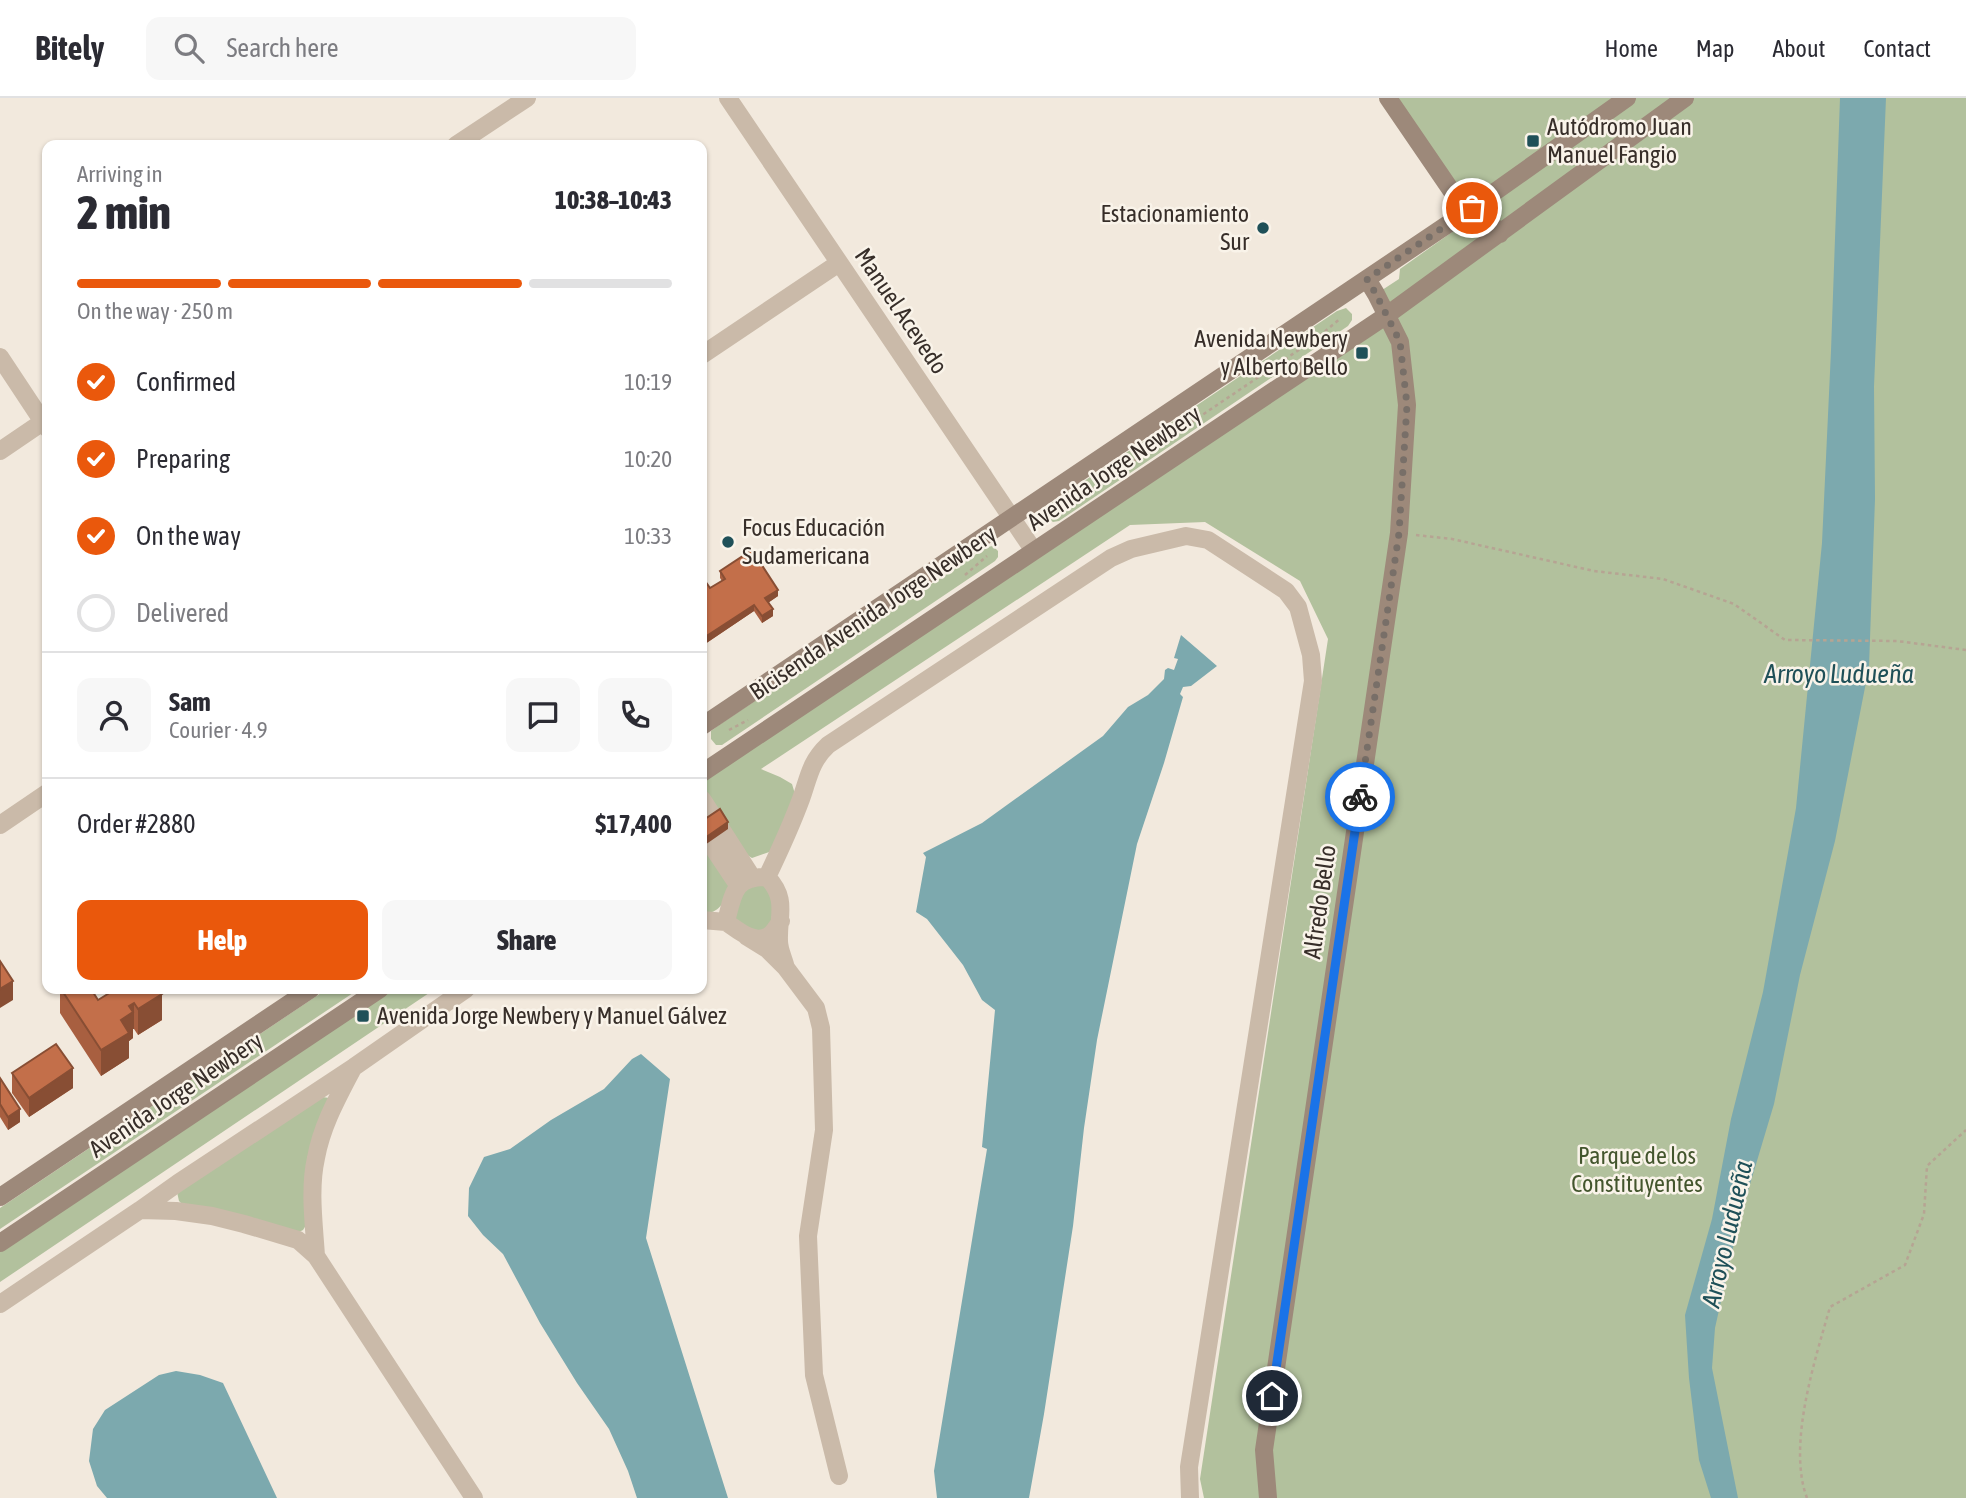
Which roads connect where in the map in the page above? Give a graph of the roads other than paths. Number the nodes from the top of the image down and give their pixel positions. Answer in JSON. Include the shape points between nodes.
{"nodes":[{"id":1,"x":527,"y":98,"type":"edge"},
{"id":2,"x":728,"y":98,"type":"edge"},
{"id":3,"x":1388,"y":98,"type":"edge"},
{"id":4,"x":1627,"y":98,"type":"edge"},
{"id":5,"x":1685,"y":98,"type":"edge"},
{"id":6,"x":464,"y":140,"type":"edge"},
{"id":7,"x":1472,"y":208,"type":"junction"},
{"id":8,"x":1500,"y":234,"type":"junction"},
{"id":9,"x":839,"y":263,"type":"junction"},
{"id":10,"x":1367,"y":279,"type":"junction"},
{"id":11,"x":1387,"y":315,"type":"junction"},
{"id":12,"x":707,"y":352,"type":"edge"},
{"id":13,"x":0,"y":357,"type":"edge"},
{"id":14,"x":42,"y":417,"type":"edge"},
{"id":15,"x":42,"y":425,"type":"edge"},
{"id":16,"x":0,"y":451,"type":"edge"},
{"id":17,"x":1011,"y":518,"type":"junction"},
{"id":18,"x":1034,"y":551,"type":"junction"},
{"id":19,"x":707,"y":723,"type":"edge"},
{"id":20,"x":707,"y":770,"type":"edge"},
{"id":21,"x":42,"y":796,"type":"edge"},
{"id":22,"x":707,"y":807,"type":"edge"},
{"id":23,"x":0,"y":825,"type":"edge"},
{"id":24,"x":707,"y":836,"type":"edge"},
{"id":25,"x":752,"y":880,"type":"junction"},
{"id":26,"x":707,"y":920,"type":"edge"},
{"id":27,"x":781,"y":921,"type":"junction"},
{"id":28,"x":726,"y":922,"type":"junction"},
{"id":29,"x":746,"y":936,"type":"junction"},
{"id":30,"x":786,"y":968,"type":"junction"},
{"id":31,"x":304,"y":994,"type":"edge"},
{"id":32,"x":373,"y":994,"type":"edge"},
{"id":33,"x":459,"y":994,"type":"edge"},
{"id":34,"x":354,"y":1067,"type":"junction"},
{"id":35,"x":0,"y":1198,"type":"edge"},
{"id":36,"x":140,"y":1210,"type":"junction"},
{"id":37,"x":0,"y":1243,"type":"edge"},
{"id":38,"x":316,"y":1256,"type":"junction"},
{"id":39,"x":0,"y":1304,"type":"edge"},
{"id":40,"x":839,"y":1476,"type":"dead end"},
{"id":41,"x":474,"y":1498,"type":"edge"},
{"id":42,"x":1190,"y":1498,"type":"edge"},
{"id":43,"x":1268,"y":1498,"type":"edge"}],
"edges":[{"from":1,"to":6,"type":"street"},
{"from":2,"to":9,"type":"street","name":"Manuel Acevedo"},
{"from":3,"to":7,"type":"main road","via":[[1455,197]]},
{"from":4,"to":7,"type":"main road","name":"Avenida Jorge Newbery"},
{"from":5,"to":8,"type":"main road","name":"Avenida Jorge Newbery"},
{"from":7,"to":8,"type":"main road","via":[[1489,219]]},
{"from":7,"to":10,"type":"main road","name":"Avenida Jorge Newbery"},
{"from":8,"to":11,"type":"main road","name":"Avenida Jorge Newbery"},
{"from":9,"to":12,"type":"street"},
{"from":9,"to":17,"type":"street","name":"Manuel Acevedo"},
{"from":10,"to":11,"type":"main road","name":"Alfredo Bello"},
{"from":10,"to":17,"type":"main road","name":"Avenida Jorge Newbery"},
{"from":11,"to":18,"type":"main road","name":"Avenida Jorge Newbery"},
{"from":11,"to":43,"type":"main road","name":"Alfredo Bello","via":[[1400,342],[1407,405],[1399,533],[1264,1450]]},
{"from":13,"to":14,"type":"street"},
{"from":15,"to":16,"type":"street"},
{"from":17,"to":18,"type":"street","name":"Manuel Acevedo"},
{"from":17,"to":19,"type":"main road","name":"Avenida Jorge Newbery"},
{"from":18,"to":20,"type":"main road","name":"Avenida Jorge Newbery"},
{"from":21,"to":23,"type":"street"},
{"from":22,"to":25,"type":"street"},
{"from":24,"to":25,"type":"street"},
{"from":25,"to":27,"type":"street","via":[[775,886]]},
{"from":25,"to":28,"type":"street","via":[[732,898]]},
{"from":25,"to":42,"type":"street","via":[[801,799],[819,754],[1111,558],[1186,536],[1208,540],[1286,591],[1298,607],[1313,681],[1189,1467]]},
{"from":26,"to":28,"type":"street"},
{"from":27,"to":29,"type":"street","via":[[770,935],[759,939]]},
{"from":27,"to":30,"type":"street","via":[[779,943]]},
{"from":28,"to":29,"type":"street"},
{"from":29,"to":30,"type":"street"},
{"from":30,"to":40,"type":"street","via":[[816,1008],[821,1028],[824,1130],[808,1250],[814,1375]]},
{"from":31,"to":35,"type":"main road","name":"Avenida Jorge Newbery"},
{"from":32,"to":37,"type":"main road","name":"Avenida Jorge Newbery"},
{"from":33,"to":34,"type":"street"},
{"from":34,"to":36,"type":"street"},
{"from":34,"to":38,"type":"street","via":[[323,1130],[315,1160]]},
{"from":36,"to":38,"type":"street","via":[[176,1210],[244,1224],[298,1240]]},
{"from":36,"to":39,"type":"street"},
{"from":38,"to":41,"type":"street"}]}
